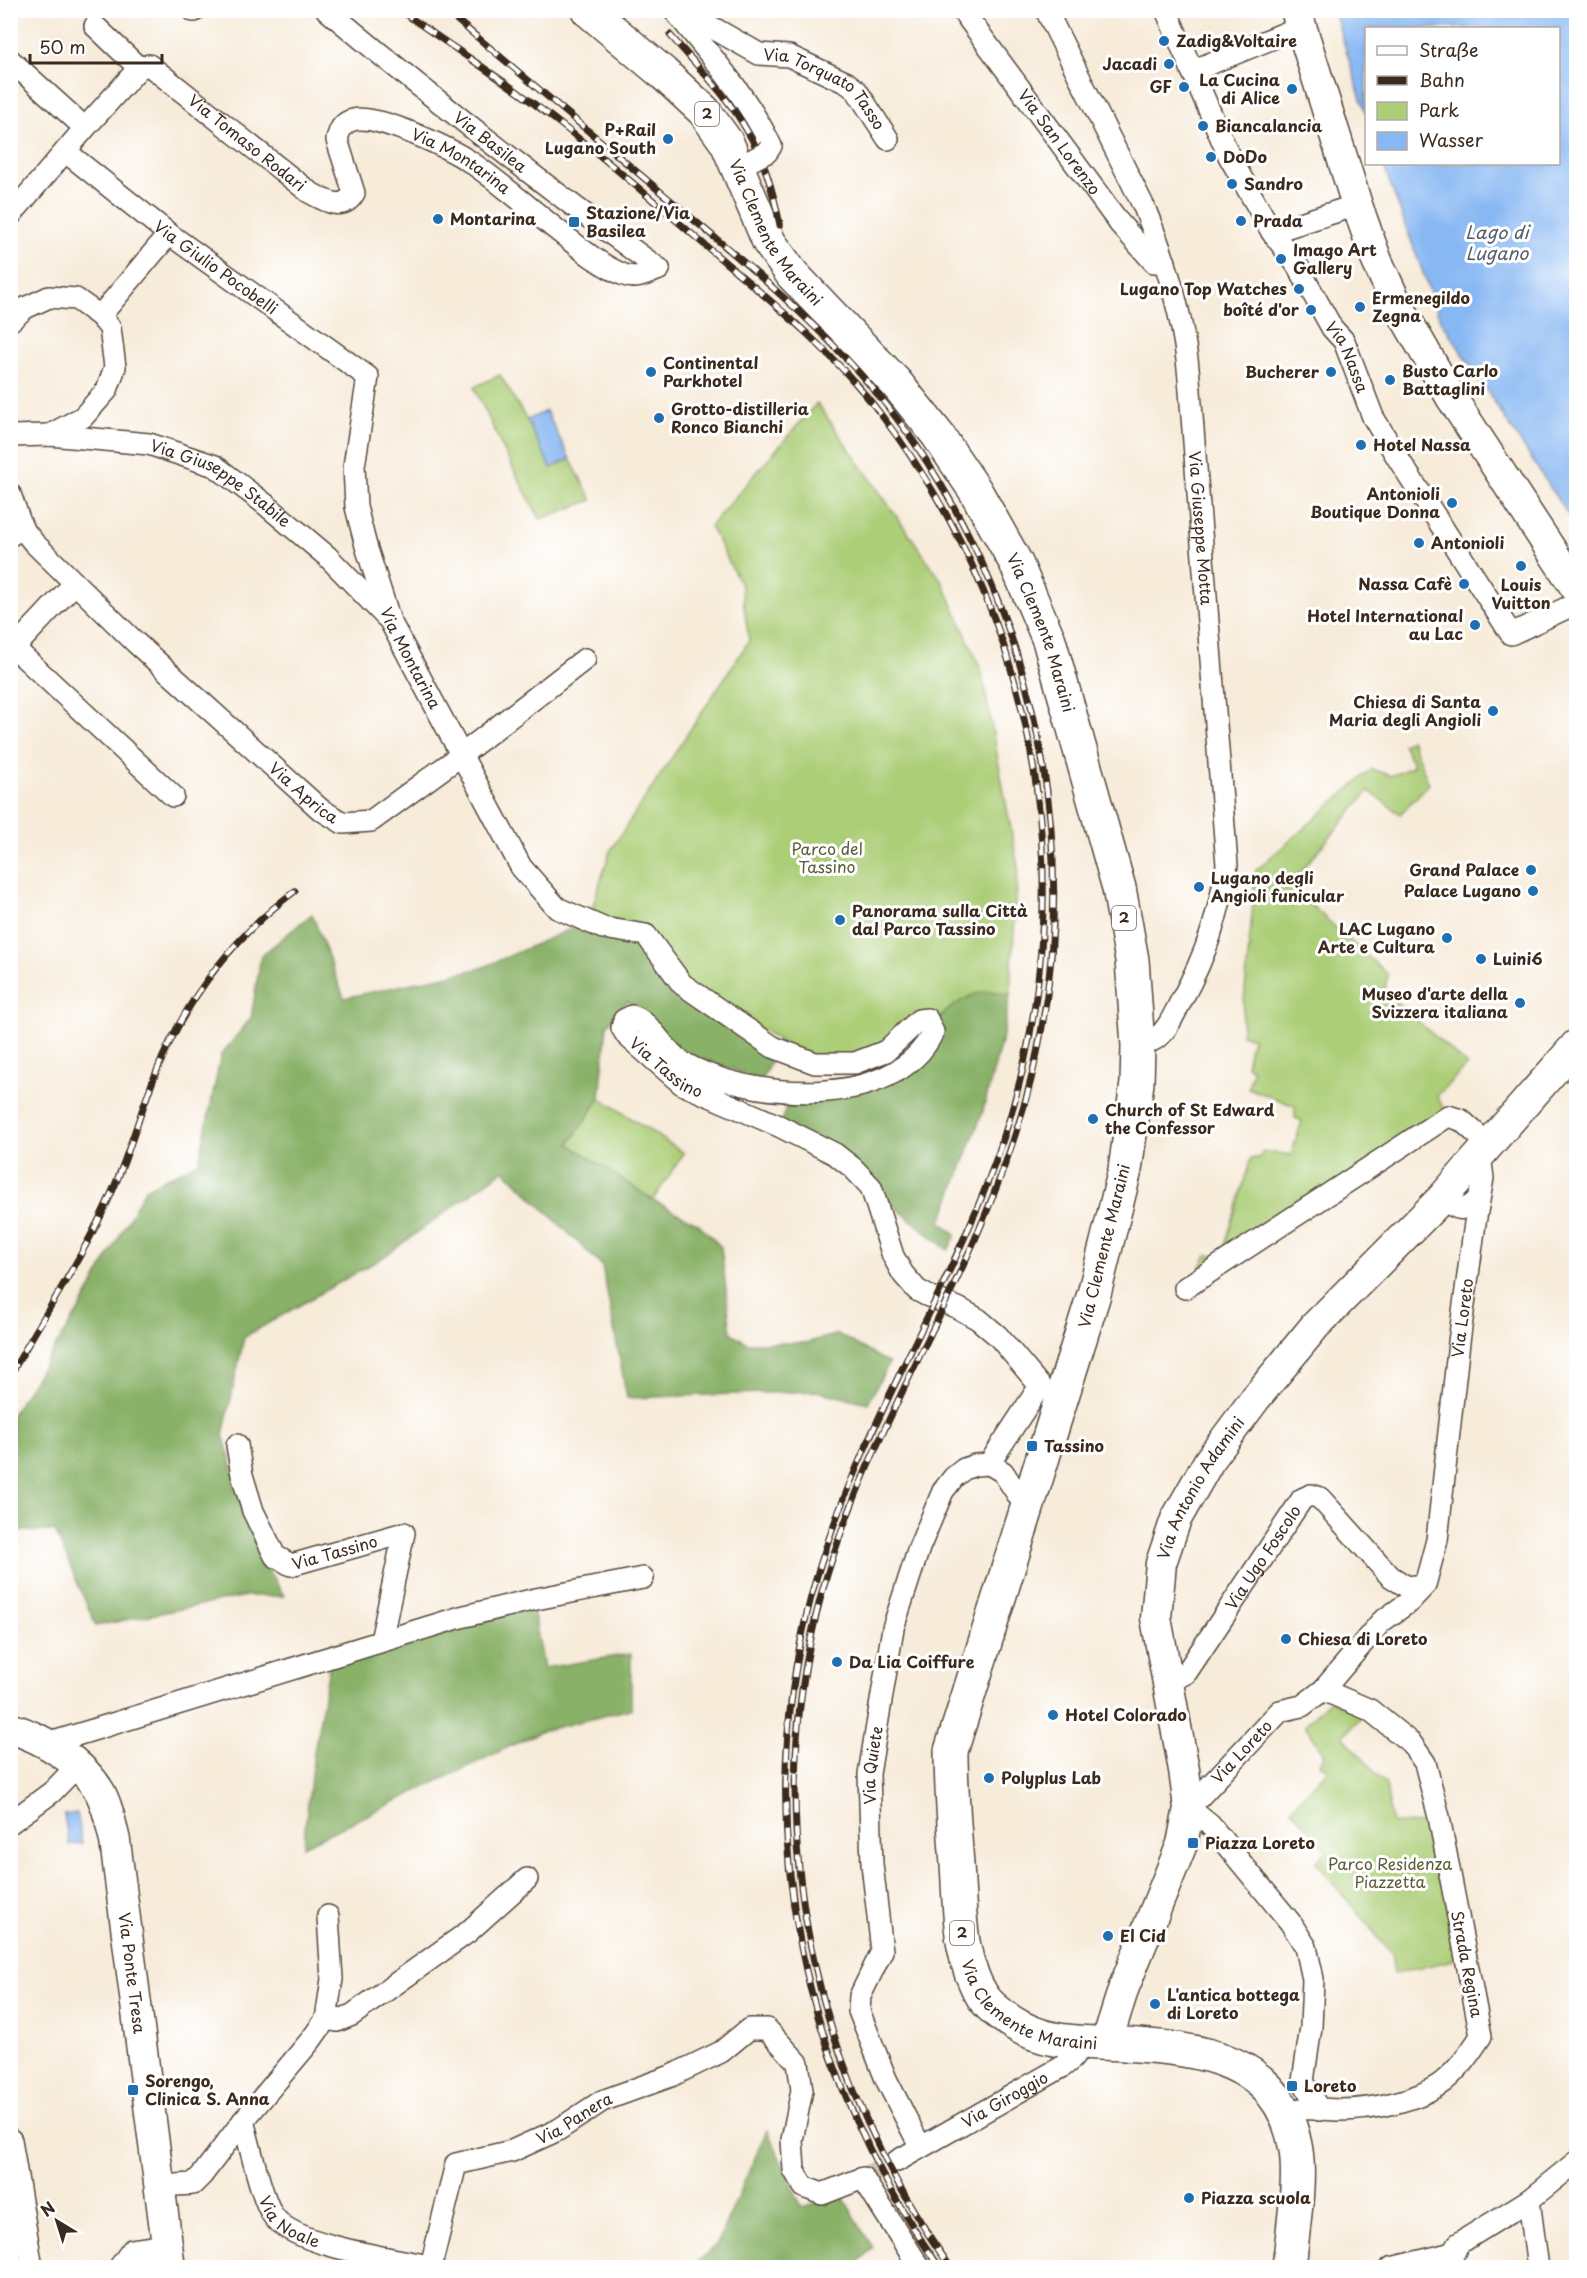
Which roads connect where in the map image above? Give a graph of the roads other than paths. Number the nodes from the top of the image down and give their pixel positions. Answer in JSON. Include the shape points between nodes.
{"nodes":[{"id":1,"x":327,"y":10,"type":"edge"},
{"id":2,"x":588,"y":10,"type":"edge"},
{"id":3,"x":674,"y":10,"type":"edge"},
{"id":4,"x":691,"y":10,"type":"edge"},
{"id":5,"x":962,"y":10,"type":"edge"},
{"id":6,"x":1046,"y":10,"type":"edge"},
{"id":7,"x":1166,"y":10,"type":"edge"},
{"id":8,"x":1298,"y":19,"type":"edge"},
{"id":9,"x":95,"y":26,"type":"dead end"},
{"id":10,"x":10,"y":60,"type":"edge"},
{"id":11,"x":139,"y":68,"type":"junction"},
{"id":12,"x":1192,"y":71,"type":"junction"},
{"id":13,"x":85,"y":128,"type":"junction"},
{"id":14,"x":888,"y":139,"type":"dead end"},
{"id":15,"x":66,"y":152,"type":"junction"},
{"id":16,"x":752,"y":159,"type":"junction"},
{"id":17,"x":354,"y":193,"type":"joint"},
{"id":18,"x":1357,"y":205,"type":"junction"},
{"id":19,"x":10,"y":216,"type":"edge"},
{"id":20,"x":1272,"y":232,"type":"junction"},
{"id":21,"x":169,"y":234,"type":"junction"},
{"id":22,"x":1165,"y":262,"type":"junction"},
{"id":23,"x":659,"y":269,"type":"joint"},
{"id":24,"x":100,"y":316,"type":"junction"},
{"id":25,"x":10,"y":321,"type":"edge"},
{"id":26,"x":368,"y":377,"type":"joint"},
{"id":27,"x":50,"y":435,"type":"junction"},
{"id":28,"x":10,"y":436,"type":"edge"},
{"id":29,"x":10,"y":494,"type":"edge"},
{"id":30,"x":16,"y":532,"type":"edge"},
{"id":31,"x":74,"y":584,"type":"junction"},
{"id":32,"x":1576,"y":596,"type":"edge"},
{"id":33,"x":390,"y":621,"type":"junction"},
{"id":34,"x":12,"y":647,"type":"edge"},
{"id":35,"x":585,"y":659,"type":"dead end"},
{"id":36,"x":460,"y":756,"type":"junction"},
{"id":37,"x":173,"y":796,"type":"dead end"},
{"id":38,"x":557,"y":908,"type":"joint"},
{"id":39,"x":1576,"y":1045,"type":"edge"},
{"id":40,"x":1138,"y":1046,"type":"junction"},
{"id":41,"x":1485,"y":1150,"type":"junction"},
{"id":42,"x":1443,"y":1197,"type":"junction"},
{"id":43,"x":1478,"y":1199,"type":"junction"},
{"id":44,"x":1185,"y":1288,"type":"dead end"},
{"id":45,"x":1052,"y":1389,"type":"junction"},
{"id":46,"x":237,"y":1445,"type":"dead end"},
{"id":47,"x":989,"y":1464,"type":"junction"},
{"id":48,"x":1026,"y":1509,"type":"junction"},
{"id":49,"x":643,"y":1578,"type":"dead end"},
{"id":50,"x":1425,"y":1586,"type":"junction"},
{"id":51,"x":381,"y":1641,"type":"junction"},
{"id":52,"x":1168,"y":1682,"type":"junction"},
{"id":53,"x":1323,"y":1690,"type":"junction"},
{"id":54,"x":10,"y":1728,"type":"edge"},
{"id":55,"x":47,"y":1744,"type":"junction"},
{"id":56,"x":78,"y":1765,"type":"junction"},
{"id":57,"x":1189,"y":1808,"type":"junction"},
{"id":58,"x":10,"y":1823,"type":"edge"},
{"id":59,"x":527,"y":1879,"type":"dead end"},
{"id":60,"x":328,"y":1916,"type":"dead end"},
{"id":61,"x":326,"y":2019,"type":"junction"},
{"id":62,"x":1095,"y":2043,"type":"junction"},
{"id":63,"x":1319,"y":2110,"type":"junction"},
{"id":64,"x":1285,"y":2112,"type":"junction"},
{"id":65,"x":243,"y":2121,"type":"junction"},
{"id":66,"x":10,"y":2140,"type":"edge"},
{"id":67,"x":920,"y":2146,"type":"junction"},
{"id":68,"x":897,"y":2161,"type":"tunnel mouth"},
{"id":69,"x":1576,"y":2162,"type":"edge"},
{"id":70,"x":160,"y":2186,"type":"junction"},
{"id":71,"x":1529,"y":2200,"type":"junction"},
{"id":72,"x":169,"y":2256,"type":"edge"},
{"id":73,"x":431,"y":2266,"type":"edge"},
{"id":74,"x":32,"y":2268,"type":"edge"},
{"id":75,"x":119,"y":2268,"type":"edge"},
{"id":76,"x":920,"y":2268,"type":"edge"},
{"id":77,"x":1289,"y":2268,"type":"edge"},
{"id":78,"x":1391,"y":2268,"type":"edge"},
{"id":79,"x":1538,"y":2268,"type":"edge"}],
"edges":[{"from":1,"to":23,"type":"street","name":"Via Basilea"},
{"from":2,"to":16,"type":"main road","name":"Via Clemente Maraini","number":"2","via":[[704,111],[727,143]]},
{"from":3,"to":16,"type":"street","via":[[740,91],[760,123],[771,146]]},
{"from":4,"to":14,"type":"street","name":"Via Torquato Tasso","via":[[706,24],[759,54],[789,56],[847,83],[857,91]]},
{"from":5,"to":22,"type":"street","name":"Via San Lorenzo","via":[[1120,224],[1154,262]]},
{"from":6,"to":22,"type":"street","name":"Via Giuseppe Motta","via":[[1144,207]]},
{"from":7,"to":12,"type":"street","name":"Via Nassa"},
{"from":8,"to":12,"type":"street"},
{"from":8,"to":18,"type":"main road"},
{"from":9,"to":11,"type":"street","name":"Via Tomaso Rodari"},
{"from":10,"to":13,"type":"street"},
{"from":11,"to":13,"type":"street"},
{"from":11,"to":17,"type":"street","name":"Via Tomaso Rodari","via":[[149,66],[324,201],[339,205],[350,201]]},
{"from":12,"to":20,"type":"street","name":"Via Nassa","via":[[1229,156]]},
{"from":13,"to":15,"type":"street"},
{"from":15,"to":19,"type":"street"},
{"from":15,"to":21,"type":"street","name":"Via Giulio Pocobelli"},
{"from":16,"to":40,"type":"main road","name":"Via Clemente Maraini","number":"2","via":[[769,242],[792,274],[896,383],[937,434],[975,490],[1016,564],[1048,639],[1119,888],[1132,960]]},
{"from":17,"to":23,"type":"street","name":"Via Montarina","via":[[338,140],[344,124],[363,119],[429,140],[471,162],[600,264],[627,277]]},
{"from":18,"to":20,"type":"street"},
{"from":18,"to":32,"type":"main road","via":[[1377,261],[1425,355]]},
{"from":20,"to":32,"type":"street","name":"Via Nassa","via":[[1344,341],[1373,417],[1511,634]]},
{"from":21,"to":24,"type":"street"},
{"from":21,"to":26,"type":"street","name":"Via Giulio Pocobelli"},
{"from":22,"to":40,"type":"street","name":"Via Giuseppe Motta","via":[[1186,346],[1227,865],[1219,913],[1188,989],[1166,1028],[1154,1040]]},
{"from":24,"to":25,"type":"street","via":[[76,299],[49,297],[25,308]]},
{"from":24,"to":27,"type":"street","via":[[110,328],[113,345],[115,367],[107,390],[83,417]]},
{"from":26,"to":33,"type":"street","name":"Via Montarina","via":[[354,466],[356,507]]},
{"from":27,"to":28,"type":"street","name":"Via Giuseppe Stabile"},
{"from":27,"to":33,"type":"street","name":"Via Giuseppe Stabile","via":[[149,444],[215,466],[328,557]]},
{"from":29,"to":30,"type":"street"},
{"from":30,"to":31,"type":"street","name":"Via Aprica","via":[[34,543]]},
{"from":31,"to":34,"type":"street"},
{"from":31,"to":36,"type":"street","name":"Via Aprica","via":[[320,809],[343,823],[371,821]]},
{"from":33,"to":36,"type":"street","name":"Via Montarina"},
{"from":34,"to":37,"type":"street"},
{"from":35,"to":36,"type":"street","name":"Via Aprica"},
{"from":36,"to":38,"type":"street","name":"Via Montarina","via":[[521,867]]},
{"from":38,"to":45,"type":"street","name":"Via Tassino","via":[[603,928],[646,935],[682,984],[773,1047],[815,1063],[855,1063],[886,1051],[919,1020],[927,1019],[933,1032],[919,1052],[871,1083],[840,1091],[752,1086],[710,1075],[681,1061],[640,1018],[624,1020],[622,1028],[682,1084],[779,1126],[853,1168],[871,1187],[893,1256],[917,1290],[978,1319]]},
{"from":39,"to":41,"type":"main road","name":"Via Antonio Adamini"},
{"from":40,"to":45,"type":"main road","name":"Via Clemente Maraini","number":"2","via":[[1125,1170],[1094,1294]]},
{"from":41,"to":42,"type":"main road","name":"Via Antonio Adamini"},
{"from":41,"to":43,"type":"street","name":"Via Loreto"},
{"from":41,"to":44,"type":"street","via":[[1461,1120],[1448,1116]]},
{"from":42,"to":43,"type":"street","via":[[1460,1209],[1467,1209]]},
{"from":42,"to":52,"type":"main road","name":"Via Antonio Adamini","via":[[1314,1326],[1209,1461],[1176,1519],[1161,1563],[1156,1618]]},
{"from":43,"to":50,"type":"street","name":"Via Loreto","via":[[1437,1540]]},
{"from":45,"to":47,"type":"street","name":"Via Clemente Maraini"},
{"from":45,"to":48,"type":"main road","name":"Via Clemente Maraini","number":"2"},
{"from":46,"to":51,"type":"street","name":"Via Tassino","via":[[253,1511],[275,1556],[291,1565],[404,1533]]},
{"from":47,"to":48,"type":"street","via":[[1003,1472]]},
{"from":47,"to":67,"type":"street","name":"Via Quiete","via":[[964,1469],[954,1477],[943,1491],[919,1548],[893,1629],[869,1774],[872,1864],[882,1952],[860,1996],[859,2011],[886,2079]]},
{"from":48,"to":62,"type":"main road","name":"Via Clemente Maraini","number":"2","via":[[951,1751],[963,1947],[984,1998],[997,2012],[1034,2034],[1056,2041]]},
{"from":49,"to":51,"type":"street","via":[[460,1617]]},
{"from":50,"to":52,"type":"street","name":"Via Ugo Foscolo","via":[[1407,1587],[1390,1576],[1320,1498],[1311,1495],[1302,1499],[1186,1673]]},
{"from":50,"to":53,"type":"street","name":"Via Loreto","via":[[1380,1622]]},
{"from":51,"to":55,"type":"street"},
{"from":52,"to":57,"type":"main road","name":"Via Antonio Adamini"},
{"from":53,"to":57,"type":"street","name":"Via Loreto","via":[[1302,1706],[1280,1711]]},
{"from":53,"to":63,"type":"street","name":"Strada Regina","via":[[1370,1710],[1411,1743],[1425,1763],[1481,2036],[1462,2064],[1441,2083],[1412,2097],[1379,2106]]},
{"from":54,"to":55,"type":"main road","name":"Via Ponte Tresa"},
{"from":55,"to":56,"type":"main road","name":"Via Ponte Tresa"},
{"from":56,"to":58,"type":"street","via":[[52,1792]]},
{"from":56,"to":70,"type":"main road","name":"Via Ponte Tresa","via":[[105,1803],[115,1840]]},
{"from":57,"to":62,"type":"main road","name":"Via Antonio Adamini","via":[[1182,1844],[1124,1987]]},
{"from":57,"to":63,"type":"street","via":[[1210,1825],[1306,1947],[1313,1979],[1303,2081]]},
{"from":59,"to":61,"type":"street","via":[[468,1932],[352,2015],[337,2021]]},
{"from":60,"to":61,"type":"street","via":[[332,1979]]},
{"from":61,"to":65,"type":"street"},
{"from":62,"to":64,"type":"main road","name":"Via Clemente Maraini","number":"2","via":[[1184,2050],[1237,2066],[1268,2087]]},
{"from":62,"to":67,"type":"street","name":"Via Giroggio","via":[[1062,2067]]},
{"from":63,"to":64,"type":"street","name":"Strada Regina","via":[[1300,2107]]},
{"from":64,"to":77,"type":"main road","name":"Via Clemente Maraini","number":"2","via":[[1296,2147],[1297,2168]]},
{"from":65,"to":70,"type":"street","via":[[193,2184]]},
{"from":65,"to":73,"type":"street","name":"Via Noale","via":[[268,2204],[274,2218],[286,2228],[319,2243]]},
{"from":66,"to":74,"type":"street"},
{"from":67,"to":68,"type":"street"},
{"from":69,"to":71,"type":"street"},
{"from":70,"to":72,"type":"main road","name":"Via Ponte Tresa"},
{"from":71,"to":78,"type":"street","via":[[1458,2244],[1454,2253]]},
{"from":71,"to":79,"type":"street"},
{"from":72,"to":75,"type":"street","via":[[132,2250]]},
{"from":73,"to":76,"type":"street","name":"Via Panera","via":[[456,2163],[512,2151],[558,2130],[602,2101],[671,2076],[720,2052],[749,2029],[767,2029],[798,2063],[802,2090],[792,2140],[794,2170],[804,2187],[822,2194],[863,2178]]}]}
